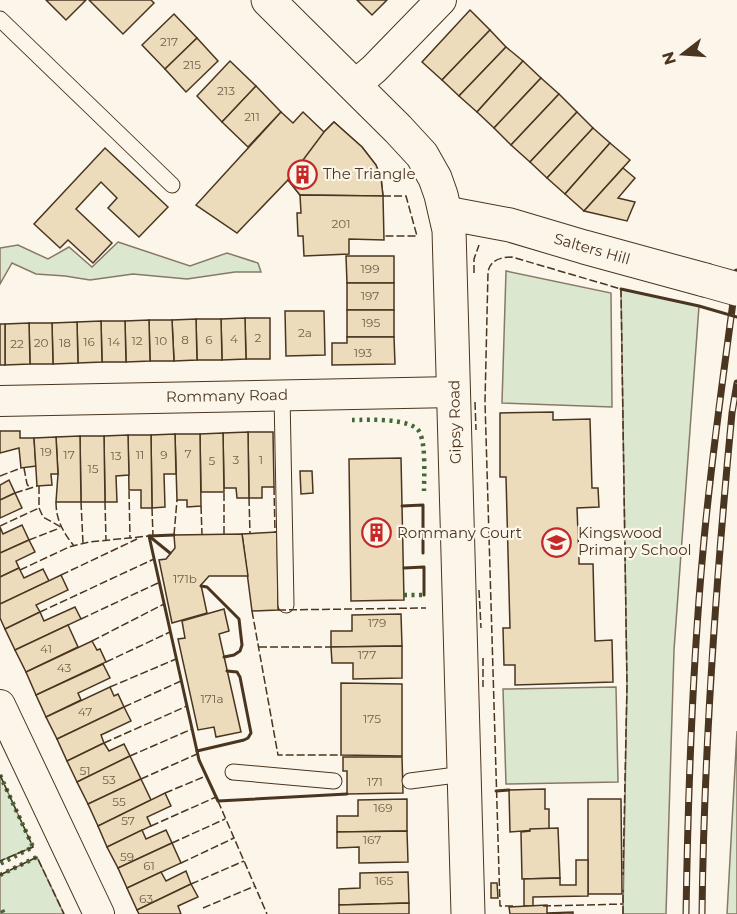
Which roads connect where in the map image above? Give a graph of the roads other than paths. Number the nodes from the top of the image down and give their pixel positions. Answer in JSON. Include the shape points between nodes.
{"nodes":[{"id":1,"x":268,"y":0,"type":"edge"},
{"id":2,"x":441,"y":0,"type":"edge"},
{"id":3,"x":0,"y":20,"type":"edge"},
{"id":4,"x":354,"y":86,"type":"junction"},
{"id":5,"x":172,"y":185,"type":"dead end"},
{"id":6,"x":446,"y":213,"type":"junction"},
{"id":7,"x":737,"y":289,"type":"edge"},
{"id":8,"x":454,"y":392,"type":"junction"},
{"id":9,"x":282,"y":395,"type":"junction"},
{"id":10,"x":0,"y":401,"type":"edge"},
{"id":11,"x":286,"y":605,"type":"dead end"},
{"id":12,"x":0,"y":705,"type":"edge"},
{"id":13,"x":233,"y":772,"type":"dead end"},
{"id":14,"x":464,"y":774,"type":"junction"},
{"id":15,"x":334,"y":781,"type":"dead end"},
{"id":16,"x":410,"y":781,"type":"dead end"},
{"id":17,"x":99,"y":914,"type":"edge"},
{"id":18,"x":468,"y":914,"type":"edge"}],
"edges":[{"from":1,"to":4,"type":"street","name":"Gipsy Road"},
{"from":2,"to":4,"type":"street"},
{"from":3,"to":5,"type":"lane"},
{"from":4,"to":6,"type":"street","name":"Gipsy Road","via":[[422,155],[435,178]]},
{"from":6,"to":7,"type":"street","name":"Salters Hill","bridge":true,"via":[[510,225]]},
{"from":6,"to":8,"type":"street","name":"Gipsy Road"},
{"from":8,"to":9,"type":"street","name":"Rommany Road"},
{"from":8,"to":14,"type":"street","name":"Gipsy Road"},
{"from":9,"to":10,"type":"street","name":"Rommany Road"},
{"from":9,"to":11,"type":"lane"},
{"from":12,"to":17,"type":"street"},
{"from":13,"to":15,"type":"lane"},
{"from":14,"to":16,"type":"lane"},
{"from":14,"to":18,"type":"street","name":"Gipsy Road"}]}
